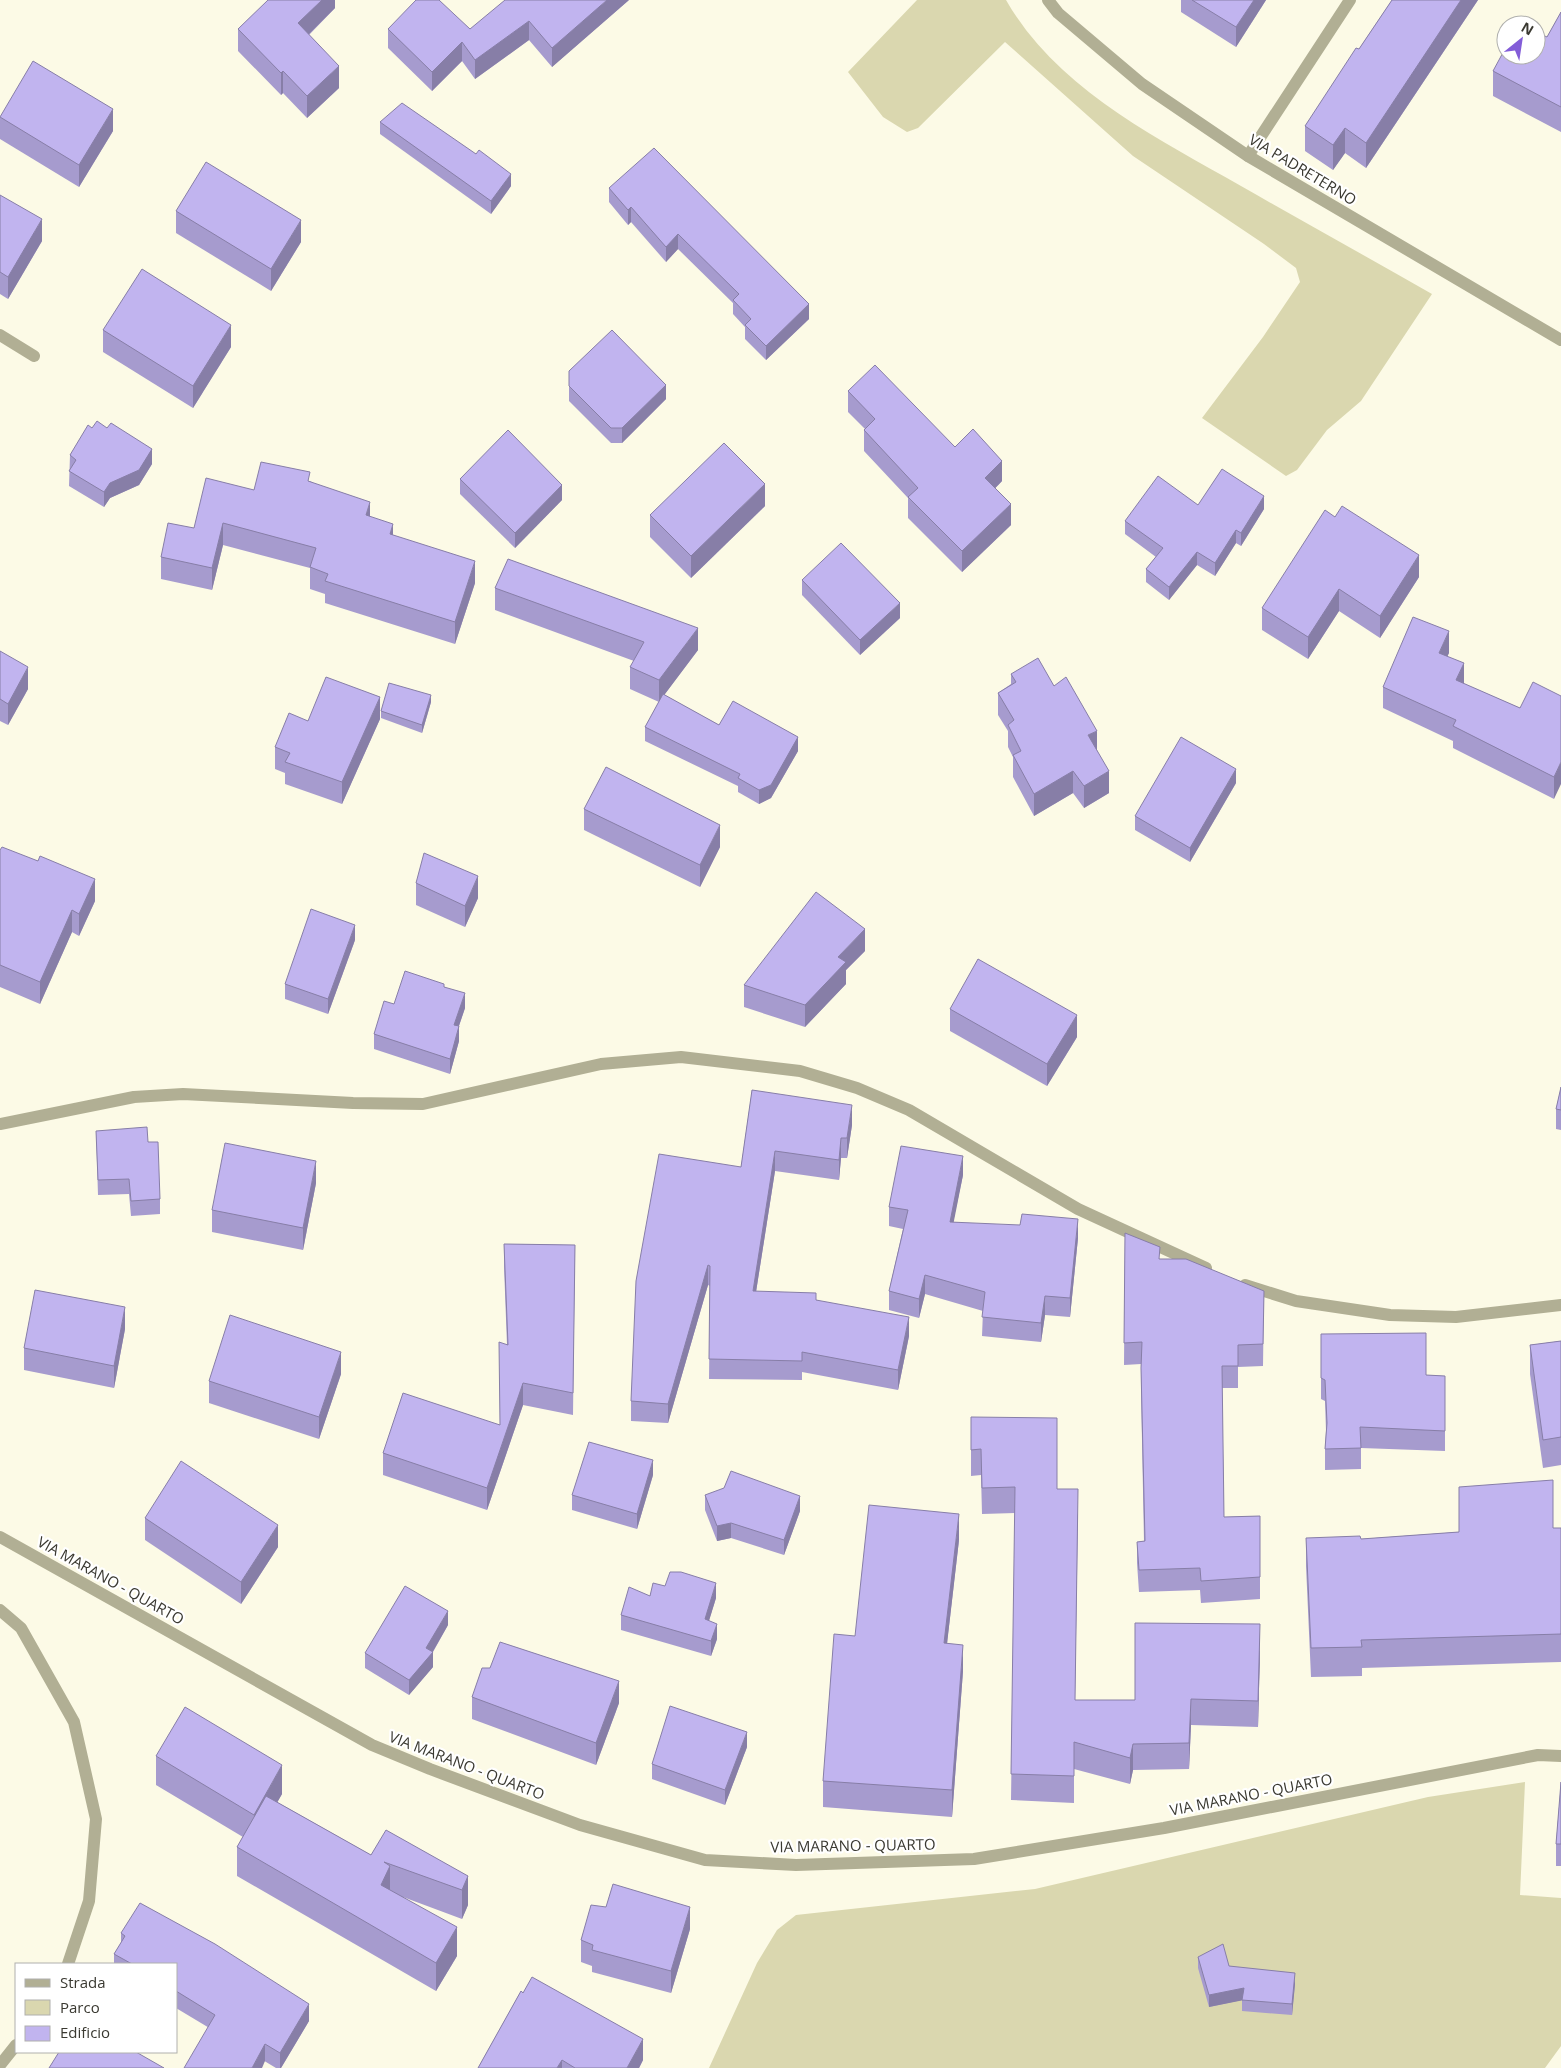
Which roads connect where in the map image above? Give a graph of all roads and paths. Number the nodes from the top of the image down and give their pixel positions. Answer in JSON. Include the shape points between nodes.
{"nodes":[{"id":1,"x":1048,"y":0,"type":"edge"},
{"id":2,"x":1350,"y":0,"type":"edge"},
{"id":3,"x":1248,"y":156,"type":"junction"},
{"id":4,"x":0,"y":335,"type":"edge"},
{"id":5,"x":1561,"y":340,"type":"edge"},
{"id":6,"x":34,"y":356,"type":"dead end"},
{"id":7,"x":0,"y":1124,"type":"edge"},
{"id":8,"x":1213,"y":1272,"type":"edge"},
{"id":9,"x":1231,"y":1280,"type":"edge"},
{"id":10,"x":1561,"y":1305,"type":"edge"},
{"id":11,"x":0,"y":1536,"type":"edge"},
{"id":12,"x":0,"y":1610,"type":"edge"},
{"id":13,"x":1561,"y":1756,"type":"edge"},
{"id":14,"x":68,"y":1963,"type":"edge"},
{"id":15,"x":15,"y":2046,"type":"edge"},
{"id":16,"x":0,"y":2065,"type":"edge"}],
"edges":[{"from":1,"to":3,"type":"street","name":"VIA PADRETERNO","via":[[1058,13],[1142,84]]},
{"from":2,"to":3,"type":"street"},
{"from":3,"to":5,"type":"street","name":"VIA PADRETERNO"},
{"from":4,"to":6,"type":"street"},
{"from":7,"to":8,"type":"street","via":[[134,1097],[184,1094],[423,1104],[601,1064],[681,1057],[800,1071],[857,1088],[909,1110],[1078,1209]]},
{"from":9,"to":10,"type":"street","via":[[1296,1301],[1390,1315],[1456,1317]]},
{"from":11,"to":13,"type":"street","name":"VIA MARANO - QUARTO","via":[[372,1745],[580,1825],[705,1860],[796,1866],[974,1859],[1164,1828],[1538,1755]]},
{"from":12,"to":14,"type":"street","via":[[21,1628],[74,1722],[96,1819],[89,1901]]},
{"from":15,"to":16,"type":"street"}]}
